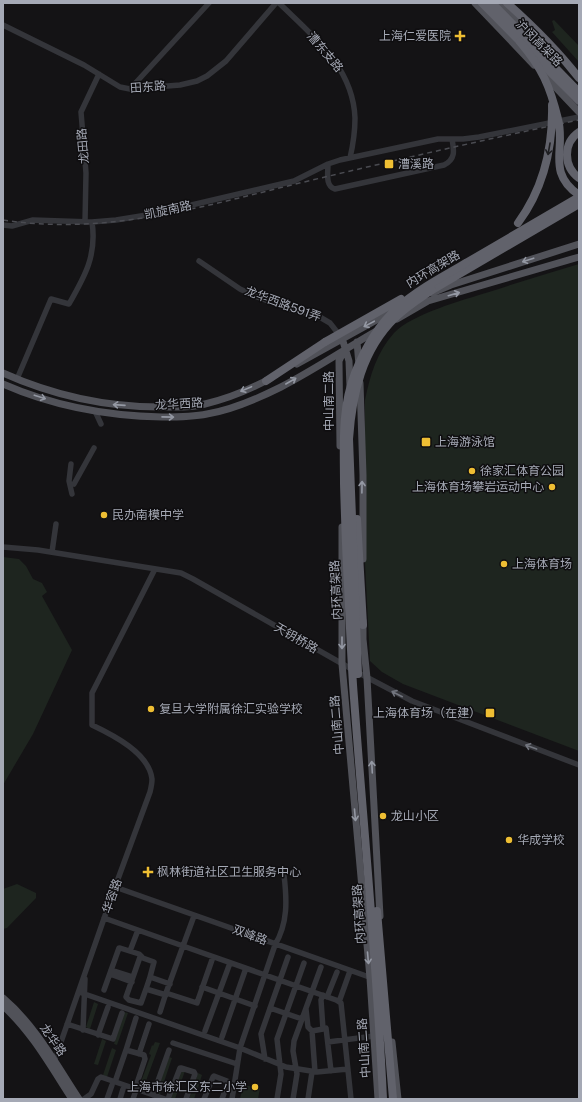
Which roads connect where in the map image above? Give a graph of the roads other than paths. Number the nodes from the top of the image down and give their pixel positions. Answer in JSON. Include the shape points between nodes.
{"nodes":[{"id":1,"x":209,"y":3,"type":"edge"},
{"id":2,"x":278,"y":3,"type":"edge"},
{"id":3,"x":475,"y":3,"type":"edge"},
{"id":4,"x":482,"y":3,"type":"edge"},
{"id":5,"x":492,"y":3,"type":"edge"},
{"id":6,"x":500,"y":3,"type":"edge"},
{"id":7,"x":507,"y":3,"type":"edge"},
{"id":8,"x":511,"y":3,"type":"edge"},
{"id":9,"x":3,"y":25,"type":"edge"},
{"id":10,"x":520,"y":42,"type":"junction"},
{"id":11,"x":99,"y":74,"type":"junction"},
{"id":12,"x":578,"y":75,"type":"edge"},
{"id":13,"x":130,"y":89,"type":"junction"},
{"id":14,"x":579,"y":92,"type":"edge"},
{"id":15,"x":552,"y":96,"type":"junction"},
{"id":16,"x":579,"y":100,"type":"edge"},
{"id":17,"x":579,"y":112,"type":"edge"},
{"id":18,"x":579,"y":117,"type":"edge"},
{"id":19,"x":579,"y":132,"type":"edge"},
{"id":20,"x":452,"y":139,"type":"junction"},
{"id":21,"x":350,"y":158,"type":"junction"},
{"id":22,"x":328,"y":164,"type":"junction"},
{"id":23,"x":579,"y":178,"type":"edge"},
{"id":24,"x":579,"y":196,"type":"edge"},
{"id":25,"x":579,"y":204,"type":"edge"},
{"id":26,"x":85,"y":222,"type":"junction"},
{"id":27,"x":92,"y":222,"type":"junction"},
{"id":28,"x":3,"y":226,"type":"edge"},
{"id":29,"x":579,"y":244,"type":"edge"},
{"id":30,"x":486,"y":251,"type":"junction"},
{"id":31,"x":579,"y":257,"type":"edge"},
{"id":32,"x":199,"y":261,"type":"dead end"},
{"id":33,"x":429,"y":285,"type":"junction"},
{"id":34,"x":342,"y":338,"type":"junction"},
{"id":35,"x":357,"y":342,"type":"junction"},
{"id":36,"x":344,"y":350,"type":"junction"},
{"id":37,"x":3,"y":373,"type":"edge"},
{"id":38,"x":18,"y":379,"type":"junction"},
{"id":39,"x":266,"y":381,"type":"junction"},
{"id":40,"x":3,"y":384,"type":"edge"},
{"id":41,"x":13,"y":388,"type":"junction"},
{"id":42,"x":3,"y":389,"type":"edge"},
{"id":43,"x":95,"y":411,"type":"junction"},
{"id":44,"x":101,"y":424,"type":"dead end"},
{"id":45,"x":94,"y":448,"type":"dead end"},
{"id":46,"x":71,"y":464,"type":"dead end"},
{"id":47,"x":351,"y":474,"type":"junction"},
{"id":48,"x":74,"y":484,"type":"dead end"},
{"id":49,"x":72,"y":494,"type":"dead end"},
{"id":50,"x":56,"y":524,"type":"dead end"},
{"id":51,"x":3,"y":547,"type":"edge"},
{"id":52,"x":52,"y":552,"type":"junction"},
{"id":53,"x":155,"y":569,"type":"junction"},
{"id":54,"x":363,"y":626,"type":"junction"},
{"id":55,"x":342,"y":664,"type":"junction"},
{"id":56,"x":367,"y":678,"type":"junction"},
{"id":57,"x":579,"y":765,"type":"edge"},
{"id":58,"x":284,"y":875,"type":"dead end"},
{"id":59,"x":115,"y":887,"type":"junction"},
{"id":60,"x":194,"y":916,"type":"junction"},
{"id":61,"x":104,"y":918,"type":"junction"},
{"id":62,"x":138,"y":930,"type":"junction"},
{"id":63,"x":275,"y":945,"type":"junction"},
{"id":64,"x":183,"y":946,"type":"junction"},
{"id":65,"x":130,"y":951,"type":"junction"},
{"id":66,"x":142,"y":957,"type":"junction"},
{"id":67,"x":213,"y":957,"type":"junction"},
{"id":68,"x":288,"y":957,"type":"dead end"},
{"id":69,"x":230,"y":963,"type":"junction"},
{"id":70,"x":304,"y":963,"type":"dead end"},
{"id":71,"x":321,"y":967,"type":"dead end"},
{"id":72,"x":246,"y":968,"type":"junction"},
{"id":73,"x":85,"y":971,"type":"junction"},
{"id":74,"x":350,"y":971,"type":"junction"},
{"id":75,"x":110,"y":972,"type":"junction"},
{"id":76,"x":337,"y":972,"type":"dead end"},
{"id":77,"x":265,"y":975,"type":"junction"},
{"id":78,"x":150,"y":977,"type":"junction"},
{"id":79,"x":370,"y":978,"type":"junction"},
{"id":80,"x":132,"y":979,"type":"junction"},
{"id":81,"x":386,"y":979,"type":"junction"},
{"id":82,"x":280,"y":980,"type":"junction"},
{"id":83,"x":170,"y":984,"type":"junction"},
{"id":84,"x":296,"y":986,"type":"junction"},
{"id":85,"x":202,"y":987,"type":"junction"},
{"id":86,"x":146,"y":988,"type":"junction"},
{"id":87,"x":104,"y":990,"type":"dead end"},
{"id":88,"x":311,"y":991,"type":"junction"},
{"id":89,"x":79,"y":992,"type":"junction"},
{"id":90,"x":219,"y":993,"type":"junction"},
{"id":91,"x":166,"y":994,"type":"junction"},
{"id":92,"x":325,"y":996,"type":"junction"},
{"id":93,"x":3,"y":998,"type":"edge"},
{"id":94,"x":235,"y":999,"type":"junction"},
{"id":95,"x":339,"y":1002,"type":"junction"},
{"id":96,"x":3,"y":1006,"type":"edge"},
{"id":97,"x":255,"y":1006,"type":"junction"},
{"id":98,"x":306,"y":1006,"type":"junction"},
{"id":99,"x":108,"y":1007,"type":"dead end"},
{"id":100,"x":270,"y":1008,"type":"junction"},
{"id":101,"x":160,"y":1012,"type":"dead end"},
{"id":102,"x":122,"y":1013,"type":"dead end"},
{"id":103,"x":286,"y":1013,"type":"junction"},
{"id":104,"x":136,"y":1018,"type":"dead end"},
{"id":105,"x":302,"y":1019,"type":"junction"},
{"id":106,"x":67,"y":1024,"type":"junction"},
{"id":107,"x":149,"y":1024,"type":"dead end"},
{"id":108,"x":298,"y":1029,"type":"junction"},
{"id":109,"x":310,"y":1029,"type":"junction"},
{"id":110,"x":323,"y":1029,"type":"junction"},
{"id":111,"x":83,"y":1030,"type":"junction"},
{"id":112,"x":206,"y":1031,"type":"dead end"},
{"id":113,"x":98,"y":1035,"type":"junction"},
{"id":114,"x":374,"y":1036,"type":"junction"},
{"id":115,"x":222,"y":1037,"type":"dead end"},
{"id":116,"x":345,"y":1040,"type":"junction"},
{"id":117,"x":173,"y":1042,"type":"dead end"},
{"id":118,"x":328,"y":1042,"type":"junction"},
{"id":119,"x":240,"y":1048,"type":"junction"},
{"id":120,"x":126,"y":1050,"type":"junction"},
{"id":121,"x":169,"y":1050,"type":"dead end"},
{"id":122,"x":139,"y":1054,"type":"junction"},
{"id":123,"x":265,"y":1058,"type":"junction"},
{"id":124,"x":53,"y":1064,"type":"junction"},
{"id":125,"x":237,"y":1064,"type":"junction"},
{"id":126,"x":281,"y":1066,"type":"junction"},
{"id":127,"x":296,"y":1069,"type":"junction"},
{"id":128,"x":348,"y":1069,"type":"junction"},
{"id":129,"x":331,"y":1071,"type":"junction"},
{"id":130,"x":314,"y":1072,"type":"junction"},
{"id":131,"x":113,"y":1083,"type":"junction"},
{"id":132,"x":123,"y":1089,"type":"dead end"},
{"id":133,"x":135,"y":1091,"type":"junction"},
{"id":134,"x":149,"y":1097,"type":"edge"},
{"id":135,"x":72,"y":1099,"type":"edge"},
{"id":136,"x":78,"y":1099,"type":"edge"},
{"id":137,"x":84,"y":1099,"type":"edge"},
{"id":138,"x":107,"y":1099,"type":"edge"},
{"id":139,"x":120,"y":1099,"type":"edge"},
{"id":140,"x":133,"y":1099,"type":"edge"},
{"id":141,"x":165,"y":1099,"type":"edge"},
{"id":142,"x":168,"y":1099,"type":"edge"},
{"id":143,"x":186,"y":1099,"type":"edge"},
{"id":144,"x":204,"y":1099,"type":"edge"},
{"id":145,"x":222,"y":1099,"type":"edge"},
{"id":146,"x":232,"y":1099,"type":"edge"},
{"id":147,"x":277,"y":1099,"type":"edge"},
{"id":148,"x":293,"y":1099,"type":"edge"},
{"id":149,"x":308,"y":1099,"type":"edge"},
{"id":150,"x":351,"y":1099,"type":"edge"},
{"id":151,"x":378,"y":1099,"type":"edge"},
{"id":152,"x":383,"y":1099,"type":"edge"},
{"id":153,"x":393,"y":1099,"type":"edge"},
{"id":154,"x":398,"y":1099,"type":"edge"}],
"edges":[{"from":1,"to":13,"type":"street"},
{"from":2,"to":13,"type":"street","name":"田东路","via":[[226,61],[207,76],[180,85]]},
{"from":2,"to":21,"type":"street","name":"漕东支路","via":[[332,57],[345,76],[355,112]]},
{"from":3,"to":17,"type":"main road"},
{"from":4,"to":10,"type":"highway","name":"沪闵高架路"},
{"from":5,"to":14,"type":"highway","name":"沪闵高架路"},
{"from":6,"to":12,"type":"main road"},
{"from":7,"to":12,"type":"highway","bridge":true},
{"from":8,"to":12,"type":"main road","via":[[569,59]]},
{"from":9,"to":11,"type":"street","name":"田东路"},
{"from":10,"to":15,"type":"highway","bridge":true,"via":[[542,71]]},
{"from":10,"to":16,"type":"highway","name":"沪闵高架路","bridge":true},
{"from":11,"to":13,"type":"street","name":"田东路","via":[[123,88]]},
{"from":11,"to":26,"type":"street","name":"龙田路","via":[[81,112],[86,173]]},
{"from":15,"to":24,"type":"highway","bridge":true,"via":[[559,121],[561,174]]},
{"from":15,"to":30,"type":"highway","one_way":true,"bridge":true,"via":[[548,152],[536,194],[526,213],[511,231]]},
{"from":18,"to":20,"type":"street","name":"凯旋南路","via":[[479,137]]},
{"from":19,"to":23,"type":"highway","via":[[570,140],[567,158],[570,167]]},
{"from":20,"to":21,"type":"street","name":"凯旋南路","via":[[438,139]]},
{"from":20,"to":22,"type":"street","via":[[453,157],[444,165],[335,189],[328,184]]},
{"from":21,"to":22,"type":"street","name":"凯旋南路"},
{"from":22,"to":27,"type":"street","name":"凯旋南路","via":[[294,181],[153,214]]},
{"from":24,"to":30,"type":"highway","name":"内环高架路"},
{"from":25,"to":47,"type":"highway","name":"内环高架路","bridge":true,"via":[[419,299],[385,328],[371,350],[352,404],[349,439]]},
{"from":26,"to":27,"type":"street","name":"凯旋南路"},
{"from":26,"to":28,"type":"street","name":"凯旋南路","via":[[33,220]]},
{"from":27,"to":38,"type":"street","via":[[94,243],[85,275],[69,304],[51,299]]},
{"from":29,"to":34,"type":"main road","one_way":true,"via":[[451,285],[403,305]]},
{"from":30,"to":33,"type":"highway","name":"内环高架路","bridge":true},
{"from":35,"to":31,"type":"main road","one_way":true,"via":[[428,301]]},
{"from":32,"to":34,"type":"street","name":"龙华西路591弄","via":[[257,298],[318,316],[330,323]]},
{"from":33,"to":39,"type":"highway","bridge":true,"via":[[357,323]]},
{"from":33,"to":152,"type":"highway","name":"内环高架路","bridge":true,"via":[[393,311],[372,337],[351,385],[346,401],[344,426],[346,538],[354,697],[379,1014]]},
{"from":34,"to":36,"type":"main road","name":"中山南二路"},
{"from":34,"to":39,"type":"main road","name":"龙华西路"},
{"from":35,"to":36,"type":"main road"},
{"from":54,"to":35,"type":"main road","name":"中山南二路","one_way":true,"via":[[363,475]]},
{"from":43,"to":36,"type":"main road","name":"龙华西路","one_way":true,"via":[[109,414],[183,417],[207,414],[241,404],[281,387]]},
{"from":36,"to":54,"type":"main road","name":"中山南二路","via":[[349,369],[358,610]]},
{"from":36,"to":55,"type":"main road","name":"中山南二路","one_way":true,"via":[[340,361],[339,380]]},
{"from":37,"to":38,"type":"main road","name":"龙华西路"},
{"from":39,"to":38,"type":"main road","name":"龙华西路","one_way":true,"via":[[222,400],[205,404],[149,407],[112,404],[45,389]]},
{"from":40,"to":41,"type":"main road","name":"龙华西路"},
{"from":41,"to":42,"type":"street"},
{"from":41,"to":43,"type":"main road","name":"龙华西路","one_way":true,"via":[[41,398]]},
{"from":43,"to":44,"type":"street"},
{"from":45,"to":48,"type":"street"},
{"from":46,"to":49,"type":"street","via":[[69,481]]},
{"from":47,"to":54,"type":"highway","via":[[357,519]]},
{"from":47,"to":153,"type":"highway","name":"内环高架路","bridge":true,"via":[[359,699]]},
{"from":50,"to":52,"type":"street"},
{"from":51,"to":52,"type":"street","name":"天钥桥路"},
{"from":52,"to":53,"type":"street","name":"天钥桥路"},
{"from":53,"to":55,"type":"street","name":"天钥桥路","via":[[181,573],[193,579]]},
{"from":53,"to":59,"type":"street","name":"华容路","via":[[92,693],[92,725],[116,736],[140,757],[147,764],[152,781]]},
{"from":54,"to":56,"type":"main road","name":"中山南二路"},
{"from":55,"to":56,"type":"street","name":"天钥桥路"},
{"from":55,"to":79,"type":"main road","name":"中山南二路","one_way":true},
{"from":57,"to":56,"type":"street","name":"天钥桥路","one_way":true,"via":[[429,709]]},
{"from":81,"to":56,"type":"main road","name":"中山南二路","one_way":true},
{"from":58,"to":63,"type":"street","via":[[286,911],[281,935]]},
{"from":59,"to":60,"type":"street","name":"双峰路"},
{"from":59,"to":61,"type":"street","name":"华容路"},
{"from":60,"to":63,"type":"street","name":"双峰路"},
{"from":60,"to":64,"type":"street"},
{"from":61,"to":62,"type":"street"},
{"from":61,"to":73,"type":"street","name":"华容路"},
{"from":62,"to":64,"type":"street"},
{"from":62,"to":65,"type":"street"},
{"from":63,"to":74,"type":"street","name":"双峰路"},
{"from":63,"to":77,"type":"street"},
{"from":64,"to":67,"type":"street"},
{"from":64,"to":83,"type":"street"},
{"from":65,"to":66,"type":"street"},
{"from":65,"to":75,"type":"street","via":[[119,948]]},
{"from":66,"to":78,"type":"street","via":[[154,962]]},
{"from":66,"to":80,"type":"street"},
{"from":67,"to":69,"type":"street"},
{"from":67,"to":85,"type":"street"},
{"from":68,"to":82,"type":"street"},
{"from":69,"to":72,"type":"street"},
{"from":69,"to":90,"type":"street"},
{"from":70,"to":84,"type":"street"},
{"from":71,"to":88,"type":"street"},
{"from":72,"to":77,"type":"street"},
{"from":72,"to":94,"type":"street"},
{"from":73,"to":89,"type":"street","name":"华容路"},
{"from":73,"to":111,"type":"street"},
{"from":74,"to":79,"type":"street","name":"双峰路"},
{"from":74,"to":95,"type":"street"},
{"from":75,"to":80,"type":"street"},
{"from":75,"to":87,"type":"street"},
{"from":76,"to":92,"type":"street"},
{"from":77,"to":82,"type":"street"},
{"from":77,"to":97,"type":"street"},
{"from":78,"to":83,"type":"street"},
{"from":78,"to":86,"type":"street"},
{"from":79,"to":81,"type":"street","name":"双峰路"},
{"from":79,"to":114,"type":"main road","name":"中山南二路"},
{"from":80,"to":86,"type":"street","via":[[126,997],[129,1000],[141,1003]]},
{"from":81,"to":154,"type":"main road","name":"中山南二路"},
{"from":82,"to":84,"type":"street"},
{"from":82,"to":100,"type":"street"},
{"from":83,"to":91,"type":"street"},
{"from":84,"to":88,"type":"street"},
{"from":84,"to":103,"type":"street"},
{"from":85,"to":90,"type":"street"},
{"from":85,"to":91,"type":"street","via":[[197,1003]]},
{"from":86,"to":91,"type":"street"},
{"from":88,"to":92,"type":"street"},
{"from":88,"to":98,"type":"street"},
{"from":89,"to":106,"type":"street","name":"华容路"},
{"from":89,"to":119,"type":"street"},
{"from":90,"to":94,"type":"street"},
{"from":90,"to":112,"type":"street"},
{"from":91,"to":101,"type":"street"},
{"from":92,"to":95,"type":"street"},
{"from":92,"to":110,"type":"street","via":[[321,1000]]},
{"from":93,"to":124,"type":"main road","name":"龙华路","via":[[26,1021]]},
{"from":94,"to":97,"type":"street"},
{"from":94,"to":115,"type":"street"},
{"from":95,"to":116,"type":"street"},
{"from":96,"to":124,"type":"main road","name":"龙华路"},
{"from":97,"to":119,"type":"street"},
{"from":98,"to":105,"type":"street"},
{"from":98,"to":109,"type":"street"},
{"from":99,"to":113,"type":"street"},
{"from":100,"to":103,"type":"street"},
{"from":100,"to":123,"type":"street","via":[[261,1034]]},
{"from":102,"to":113,"type":"street","via":[[113,1039]]},
{"from":103,"to":105,"type":"street"},
{"from":103,"to":126,"type":"street","via":[[277,1039]]},
{"from":104,"to":120,"type":"street"},
{"from":105,"to":108,"type":"street"},
{"from":106,"to":111,"type":"street"},
{"from":106,"to":124,"type":"street","name":"华容路"},
{"from":107,"to":122,"type":"street"},
{"from":108,"to":109,"type":"street"},
{"from":108,"to":127,"type":"street","via":[[293,1046]]},
{"from":109,"to":110,"type":"street"},
{"from":109,"to":130,"type":"street"},
{"from":110,"to":118,"type":"street","via":[[326,1028]]},
{"from":111,"to":113,"type":"street"},
{"from":114,"to":116,"type":"street"},
{"from":114,"to":151,"type":"main road","name":"中山南二路"},
{"from":116,"to":118,"type":"street"},
{"from":116,"to":128,"type":"street"},
{"from":117,"to":125,"type":"street"},
{"from":118,"to":129,"type":"street"},
{"from":119,"to":123,"type":"street"},
{"from":119,"to":125,"type":"street"},
{"from":120,"to":122,"type":"street"},
{"from":120,"to":131,"type":"street"},
{"from":121,"to":134,"type":"street"},
{"from":122,"to":133,"type":"street","via":[[144,1055],[145,1059]]},
{"from":123,"to":126,"type":"street"},
{"from":124,"to":135,"type":"main road","name":"龙华路"},
{"from":124,"to":136,"type":"main road","name":"龙华路"},
{"from":125,"to":146,"type":"street"},
{"from":126,"to":127,"type":"street"},
{"from":126,"to":147,"type":"street"},
{"from":127,"to":130,"type":"street"},
{"from":127,"to":148,"type":"street"},
{"from":128,"to":129,"type":"street"},
{"from":128,"to":150,"type":"street"},
{"from":129,"to":130,"type":"street"},
{"from":130,"to":149,"type":"street"},
{"from":131,"to":133,"type":"street"},
{"from":131,"to":137,"type":"street","via":[[99,1078],[91,1094]]},
{"from":131,"to":138,"type":"street"},
{"from":132,"to":139,"type":"street"},
{"from":133,"to":134,"type":"street"},
{"from":133,"to":140,"type":"street"},
{"from":134,"to":141,"type":"street"},
{"from":142,"to":143,"type":"street","via":[[181,1068],[195,1074]]},
{"from":144,"to":145,"type":"street","via":[[214,1076],[228,1082]]}]}
